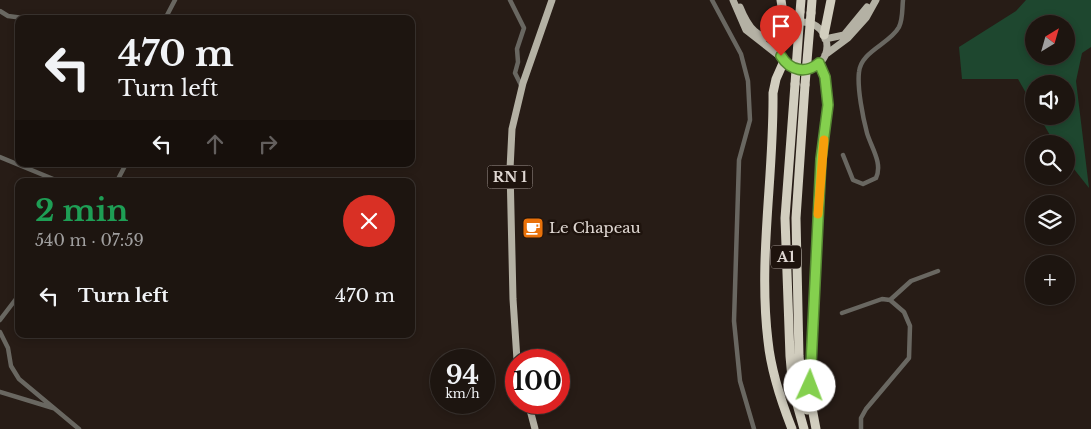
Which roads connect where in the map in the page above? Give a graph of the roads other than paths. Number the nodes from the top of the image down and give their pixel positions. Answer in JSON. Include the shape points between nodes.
{"nodes":[{"id":1,"x":175,"y":0,"type":"edge"},
{"id":2,"x":510,"y":0,"type":"edge"},
{"id":3,"x":552,"y":0,"type":"edge"},
{"id":4,"x":712,"y":0,"type":"edge"},
{"id":5,"x":733,"y":0,"type":"edge"},
{"id":6,"x":737,"y":0,"type":"edge"},
{"id":7,"x":781,"y":0,"type":"edge"},
{"id":8,"x":801,"y":0,"type":"edge"},
{"id":9,"x":812,"y":0,"type":"edge"},
{"id":10,"x":831,"y":0,"type":"edge"},
{"id":11,"x":872,"y":0,"type":"edge"},
{"id":12,"x":876,"y":0,"type":"edge"},
{"id":13,"x":903,"y":0,"type":"edge"},
{"id":14,"x":0,"y":11,"type":"edge"},
{"id":15,"x":167,"y":15,"type":"edge"},
{"id":16,"x":15,"y":17,"type":"edge"},
{"id":17,"x":782,"y":36,"type":"junction"},
{"id":18,"x":824,"y":37,"type":"junction"},
{"id":19,"x":824,"y":57,"type":"junction"},
{"id":20,"x":784,"y":60,"type":"junction"},
{"id":21,"x":825,"y":77,"type":"junction"},
{"id":22,"x":522,"y":87,"type":"junction"},
{"id":23,"x":843,"y":155,"type":"dead end"},
{"id":24,"x":0,"y":157,"type":"edge"},
{"id":25,"x":15,"y":163,"type":"edge"},
{"id":26,"x":24,"y":167,"type":"edge"},
{"id":27,"x":51,"y":178,"type":"edge"},
{"id":28,"x":938,"y":271,"type":"dead end"},
{"id":29,"x":15,"y":300,"type":"edge"},
{"id":30,"x":890,"y":300,"type":"junction"},
{"id":31,"x":842,"y":313,"type":"dead end"},
{"id":32,"x":0,"y":320,"type":"edge"},
{"id":33,"x":0,"y":332,"type":"edge"},
{"id":34,"x":515,"y":349,"type":"edge"},
{"id":35,"x":0,"y":392,"type":"edge"},
{"id":36,"x":54,"y":408,"type":"junction"},
{"id":37,"x":531,"y":414,"type":"edge"},
{"id":38,"x":79,"y":429,"type":"edge"},
{"id":39,"x":535,"y":429,"type":"edge"},
{"id":40,"x":754,"y":429,"type":"edge"},
{"id":41,"x":792,"y":429,"type":"edge"},
{"id":42,"x":804,"y":429,"type":"edge"},
{"id":43,"x":815,"y":429,"type":"edge"},
{"id":44,"x":861,"y":429,"type":"edge"}],
"edges":[{"from":1,"to":15,"type":"street"},
{"from":2,"to":22,"type":"street","via":[[524,28],[517,49],[515,73]]},
{"from":3,"to":22,"type":"main road","number":"RN 1"},
{"from":4,"to":40,"type":"street","via":[[741,54],[748,80],[750,120],[739,160],[734,321],[740,381]]},
{"from":5,"to":20,"type":"main road","via":[[746,30]]},
{"from":6,"to":17,"type":"main road","via":[[758,34],[766,39]]},
{"from":7,"to":17,"type":"highway"},
{"from":8,"to":42,"type":"highway","number":"A1","bridge":true,"via":[[785,218],[793,390]]},
{"from":9,"to":43,"type":"highway","number":"A1","bridge":true,"via":[[796,218],[799,356],[802,389]]},
{"from":10,"to":18,"type":"highway"},
{"from":11,"to":18,"type":"main road","via":[[848,32],[840,37]]},
{"from":12,"to":19,"type":"main road","via":[[866,18],[848,38]]},
{"from":13,"to":23,"type":"street","via":[[898,28],[864,60],[858,73],[867,133],[879,168],[876,178],[868,184],[854,180]]},
{"from":14,"to":16,"type":"street"},
{"from":17,"to":18,"type":"main road","via":[[793,25],[806,23],[814,26]]},
{"from":17,"to":20,"type":"main road","via":[[779,49]]},
{"from":18,"to":19,"type":"main road"},
{"from":19,"to":20,"type":"main road","via":[[804,70],[795,69]]},
{"from":19,"to":21,"type":"highway"},
{"from":19,"to":21,"type":"main road"},
{"from":20,"to":41,"type":"highway","via":[[773,93],[765,288],[770,360]]},
{"from":21,"to":43,"type":"highway","via":[[828,105],[821,159],[810,375]]},
{"from":22,"to":34,"type":"main road","number":"RN 1","via":[[512,129],[510,168]]},
{"from":24,"to":25,"type":"street"},
{"from":26,"to":27,"type":"street"},
{"from":28,"to":30,"type":"street","via":[[911,281]]},
{"from":29,"to":32,"type":"street"},
{"from":30,"to":31,"type":"street","via":[[882,299]]},
{"from":30,"to":44,"type":"street","via":[[908,319],[911,351],[905,364],[863,413]]},
{"from":33,"to":36,"type":"street","via":[[8,348],[11,366],[19,379]]},
{"from":35,"to":36,"type":"street"},
{"from":36,"to":38,"type":"street"},
{"from":37,"to":39,"type":"main road"}]}
